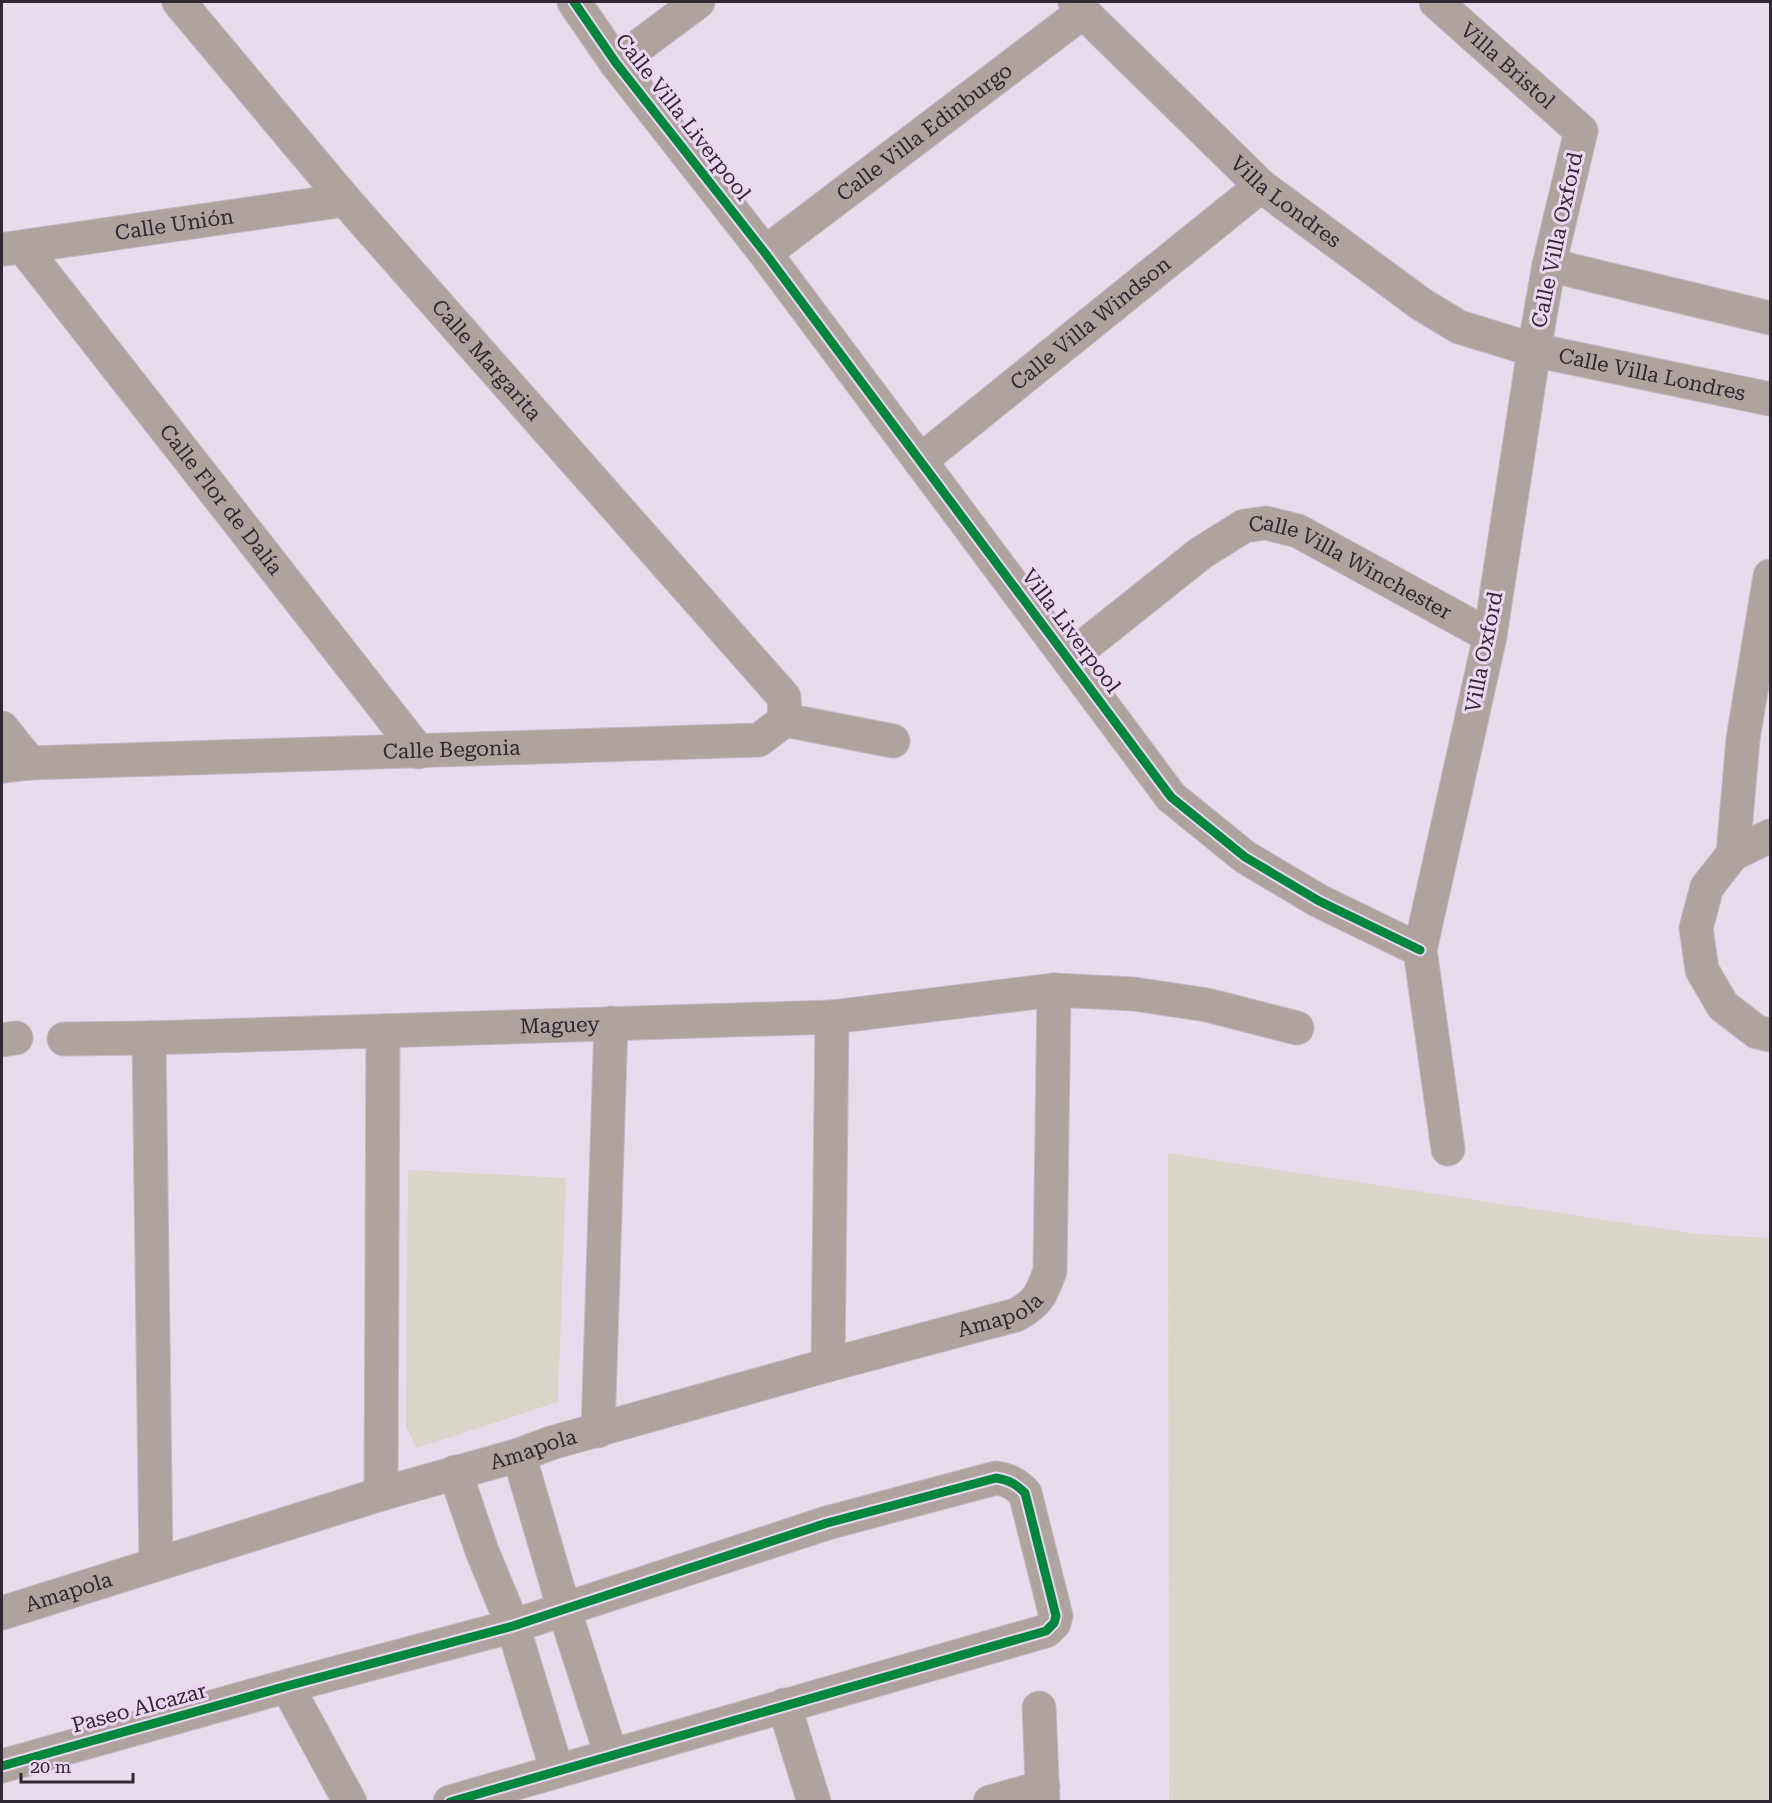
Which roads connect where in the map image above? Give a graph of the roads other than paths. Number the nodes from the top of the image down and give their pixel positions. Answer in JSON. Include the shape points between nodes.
{"nodes":[{"id":1,"x":179,"y":2,"type":"edge"},
{"id":2,"x":574,"y":2,"type":"edge"},
{"id":3,"x":698,"y":2,"type":"edge"},
{"id":4,"x":1436,"y":2,"type":"edge"},
{"id":5,"x":1079,"y":7,"type":"edge"},
{"id":6,"x":616,"y":63,"type":"junction"},
{"id":7,"x":1581,"y":130,"type":"joint"},
{"id":8,"x":1261,"y":186,"type":"junction"},
{"id":9,"x":345,"y":200,"type":"junction"},
{"id":10,"x":12,"y":248,"type":"edge"},
{"id":11,"x":765,"y":253,"type":"junction"},
{"id":12,"x":1549,"y":265,"type":"junction"},
{"id":13,"x":1770,"y":318,"type":"edge"},
{"id":14,"x":1534,"y":350,"type":"junction"},
{"id":15,"x":1770,"y":399,"type":"edge"},
{"id":16,"x":920,"y":461,"type":"junction"},
{"id":17,"x":1770,"y":576,"type":"edge"},
{"id":18,"x":1490,"y":636,"type":"junction"},
{"id":19,"x":1069,"y":658,"type":"junction"},
{"id":20,"x":785,"y":720,"type":"junction"},
{"id":21,"x":2,"y":728,"type":"edge"},
{"id":22,"x":893,"y":741,"type":"dead end"},
{"id":23,"x":419,"y":752,"type":"junction"},
{"id":24,"x":16,"y":765,"type":"edge"},
{"id":25,"x":1770,"y":836,"type":"edge"},
{"id":26,"x":1733,"y":854,"type":"junction"},
{"id":27,"x":1420,"y":950,"type":"junction"},
{"id":28,"x":1054,"y":990,"type":"junction"},
{"id":29,"x":832,"y":1017,"type":"junction"},
{"id":30,"x":611,"y":1023,"type":"junction"},
{"id":31,"x":1297,"y":1028,"type":"dead end"},
{"id":32,"x":383,"y":1031,"type":"junction"},
{"id":33,"x":1770,"y":1035,"type":"edge"},
{"id":34,"x":149,"y":1038,"type":"junction"},
{"id":35,"x":64,"y":1039,"type":"dead end"},
{"id":36,"x":1448,"y":1149,"type":"dead end"},
{"id":37,"x":828,"y":1365,"type":"junction"},
{"id":38,"x":598,"y":1431,"type":"junction"},
{"id":39,"x":519,"y":1455,"type":"junction"},
{"id":40,"x":455,"y":1472,"type":"junction"},
{"id":41,"x":381,"y":1494,"type":"junction"},
{"id":42,"x":156,"y":1564,"type":"junction"},
{"id":43,"x":564,"y":1609,"type":"junction"},
{"id":44,"x":2,"y":1612,"type":"edge"},
{"id":45,"x":513,"y":1626,"type":"junction"},
{"id":46,"x":287,"y":1686,"type":"junction"},
{"id":47,"x":784,"y":1705,"type":"junction"},
{"id":48,"x":1039,"y":1708,"type":"dead end"},
{"id":49,"x":611,"y":1755,"type":"junction"},
{"id":50,"x":2,"y":1766,"type":"edge"},
{"id":51,"x":557,"y":1771,"type":"junction"},
{"id":52,"x":1043,"y":1794,"type":"edge"},
{"id":53,"x":350,"y":1802,"type":"edge"},
{"id":54,"x":450,"y":1802,"type":"edge"},
{"id":55,"x":814,"y":1802,"type":"edge"},
{"id":56,"x":990,"y":1802,"type":"edge"}],
"edges":[{"from":1,"to":9,"type":"street","name":"Calle Margarita"},
{"from":2,"to":6,"type":"street","name":"Calle Villa Liverpool"},
{"from":3,"to":6,"type":"street"},
{"from":4,"to":7,"type":"street","name":"Villa Bristol"},
{"from":5,"to":8,"type":"street","name":"Villa Londres"},
{"from":5,"to":11,"type":"street","name":"Calle Villa Edinburgo"},
{"from":6,"to":11,"type":"street","name":"Calle Villa Liverpool"},
{"from":7,"to":12,"type":"street","name":"Calle Villa Oxford"},
{"from":8,"to":14,"type":"street","name":"Villa Londres","via":[[1421,304],[1459,327]]},
{"from":8,"to":16,"type":"street","name":"Calle Villa Windson"},
{"from":9,"to":10,"type":"street","name":"Calle Unión"},
{"from":9,"to":20,"type":"street","name":"Calle Margarita","via":[[784,697]]},
{"from":10,"to":23,"type":"street","name":"Calle Flor de Dalía"},
{"from":11,"to":16,"type":"street","name":"Villa Liverpool"},
{"from":12,"to":13,"type":"street"},
{"from":12,"to":14,"type":"street","name":"Calle Villa Oxford"},
{"from":14,"to":15,"type":"street","name":"Calle Villa Londres"},
{"from":14,"to":18,"type":"street","name":"Villa Oxford"},
{"from":16,"to":19,"type":"street","name":"Villa Liverpool"},
{"from":17,"to":26,"type":"street","via":[[1743,739]]},
{"from":18,"to":19,"type":"street","name":"Calle Villa Winchester","via":[[1298,531],[1266,523],[1244,526],[1201,553]]},
{"from":18,"to":27,"type":"street","name":"Villa Oxford"},
{"from":19,"to":27,"type":"street","name":"Villa Liverpool","via":[[1171,797],[1245,858],[1319,901]]},
{"from":20,"to":22,"type":"street"},
{"from":20,"to":23,"type":"street","name":"Calle Begonia","via":[[759,740]]},
{"from":21,"to":24,"type":"street"},
{"from":23,"to":24,"type":"street","name":"Calle Begonia"},
{"from":25,"to":26,"type":"street"},
{"from":26,"to":33,"type":"street","via":[[1707,887],[1696,928],[1702,970],[1723,1006],[1757,1032]]},
{"from":27,"to":36,"type":"street"},
{"from":28,"to":29,"type":"street","name":"Maguey"},
{"from":28,"to":31,"type":"street","name":"Maguey","via":[[1134,994],[1207,1005]]},
{"from":28,"to":37,"type":"street","name":"Amapola","via":[[1050,1271],[1042,1293],[1032,1306],[1016,1315]]},
{"from":29,"to":30,"type":"street","name":"Maguey"},
{"from":29,"to":37,"type":"street"},
{"from":30,"to":32,"type":"street","name":"Maguey"},
{"from":30,"to":38,"type":"street"},
{"from":32,"to":34,"type":"street","name":"Maguey"},
{"from":32,"to":41,"type":"street"},
{"from":34,"to":35,"type":"street","name":"Maguey"},
{"from":34,"to":42,"type":"street"},
{"from":37,"to":38,"type":"street","name":"Amapola"},
{"from":38,"to":39,"type":"street","name":"Amapola"},
{"from":39,"to":40,"type":"street","name":"Amapola"},
{"from":39,"to":43,"type":"street"},
{"from":40,"to":41,"type":"street","name":"Amapola"},
{"from":40,"to":45,"type":"street"},
{"from":41,"to":42,"type":"street","name":"Amapola"},
{"from":42,"to":44,"type":"street","name":"Amapola"},
{"from":43,"to":45,"type":"street","name":"Paseo Alcazar"},
{"from":43,"to":47,"type":"street","name":"Paseo Alcazar","via":[[827,1523],[996,1478],[1017,1485],[1024,1493],[1056,1616],[1050,1628]]},
{"from":43,"to":49,"type":"street"},
{"from":45,"to":46,"type":"street","name":"Paseo Alcazar"},
{"from":45,"to":51,"type":"street"},
{"from":46,"to":50,"type":"street","name":"Paseo Alcazar"},
{"from":46,"to":53,"type":"street"},
{"from":47,"to":49,"type":"street"},
{"from":47,"to":55,"type":"street"},
{"from":48,"to":52,"type":"street"},
{"from":49,"to":51,"type":"street"},
{"from":51,"to":54,"type":"street"},
{"from":52,"to":56,"type":"street"}]}
